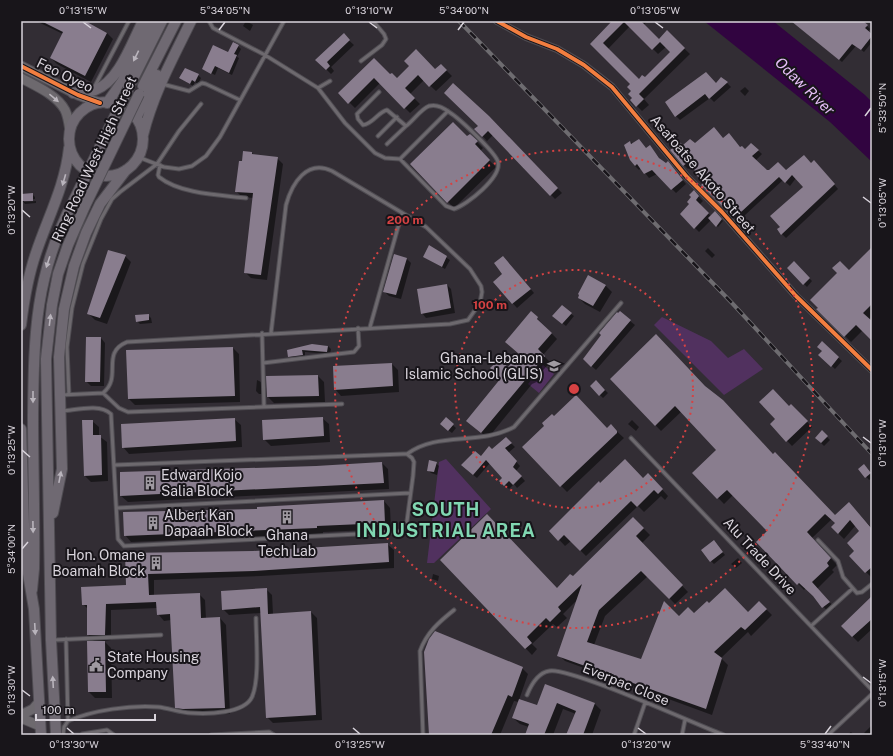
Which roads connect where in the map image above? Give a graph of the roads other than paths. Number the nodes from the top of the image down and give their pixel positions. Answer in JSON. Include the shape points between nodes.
{"nodes":[{"id":1,"x":130,"y":21,"type":"edge"},
{"id":2,"x":143,"y":21,"type":"edge"},
{"id":3,"x":154,"y":21,"type":"edge"},
{"id":4,"x":162,"y":21,"type":"edge"},
{"id":5,"x":176,"y":21,"type":"edge"},
{"id":6,"x":185,"y":21,"type":"edge"},
{"id":7,"x":191,"y":21,"type":"edge"},
{"id":8,"x":209,"y":21,"type":"edge"},
{"id":9,"x":284,"y":21,"type":"edge"},
{"id":10,"x":373,"y":21,"type":"edge"},
{"id":11,"x":497,"y":21,"type":"edge"},
{"id":12,"x":265,"y":55,"type":"junction"},
{"id":13,"x":361,"y":60,"type":"dead end"},
{"id":14,"x":21,"y":66,"type":"edge"},
{"id":15,"x":21,"y":78,"type":"edge"},
{"id":16,"x":330,"y":81,"type":"dead end"},
{"id":17,"x":166,"y":85,"type":"dead end"},
{"id":18,"x":318,"y":88,"type":"junction"},
{"id":19,"x":92,"y":91,"type":"junction"},
{"id":20,"x":379,"y":92,"type":"dead end"},
{"id":21,"x":73,"y":93,"type":"junction"},
{"id":22,"x":240,"y":100,"type":"junction"},
{"id":23,"x":104,"y":103,"type":"junction"},
{"id":24,"x":202,"y":104,"type":"dead end"},
{"id":25,"x":448,"y":111,"type":"junction"},
{"id":26,"x":397,"y":117,"type":"junction"},
{"id":27,"x":136,"y":118,"type":"junction"},
{"id":28,"x":406,"y":126,"type":"junction"},
{"id":29,"x":70,"y":136,"type":"junction"},
{"id":30,"x":378,"y":136,"type":"dead end"},
{"id":31,"x":143,"y":137,"type":"junction"},
{"id":32,"x":387,"y":144,"type":"dead end"},
{"id":33,"x":138,"y":157,"type":"junction"},
{"id":34,"x":400,"y":159,"type":"junction"},
{"id":35,"x":158,"y":165,"type":"junction"},
{"id":36,"x":126,"y":170,"type":"junction"},
{"id":37,"x":246,"y":198,"type":"dead end"},
{"id":38,"x":402,"y":213,"type":"junction"},
{"id":39,"x":621,"y":303,"type":"dead end"},
{"id":40,"x":21,"y":325,"type":"edge"},
{"id":41,"x":370,"y":327,"type":"junction"},
{"id":42,"x":358,"y":328,"type":"junction"},
{"id":43,"x":262,"y":333,"type":"junction"},
{"id":44,"x":270,"y":333,"type":"junction"},
{"id":45,"x":263,"y":363,"type":"junction"},
{"id":46,"x":872,"y":370,"type":"edge"},
{"id":47,"x":103,"y":393,"type":"junction"},
{"id":48,"x":64,"y":395,"type":"junction"},
{"id":49,"x":342,"y":404,"type":"dead end"},
{"id":50,"x":264,"y":406,"type":"junction"},
{"id":51,"x":61,"y":411,"type":"junction"},
{"id":52,"x":21,"y":429,"type":"edge"},
{"id":53,"x":631,"y":438,"type":"dead end"},
{"id":54,"x":408,"y":454,"type":"junction"},
{"id":55,"x":115,"y":465,"type":"junction"},
{"id":56,"x":410,"y":493,"type":"junction"},
{"id":57,"x":117,"y":508,"type":"junction"},
{"id":58,"x":49,"y":529,"type":"junction"},
{"id":59,"x":818,"y":540,"type":"dead end"},
{"id":60,"x":872,"y":584,"type":"edge"},
{"id":61,"x":852,"y":589,"type":"junction"},
{"id":62,"x":32,"y":590,"type":"junction"},
{"id":63,"x":454,"y":610,"type":"dead end"},
{"id":64,"x":256,"y":618,"type":"dead end"},
{"id":65,"x":811,"y":626,"type":"junction"},
{"id":66,"x":161,"y":635,"type":"dead end"},
{"id":67,"x":66,"y":639,"type":"junction"},
{"id":68,"x":51,"y":640,"type":"junction"},
{"id":69,"x":872,"y":690,"type":"edge"},
{"id":70,"x":872,"y":694,"type":"edge"},
{"id":71,"x":527,"y":695,"type":"dead end"},
{"id":72,"x":39,"y":702,"type":"junction"},
{"id":73,"x":645,"y":702,"type":"junction"},
{"id":74,"x":21,"y":715,"type":"edge"},
{"id":75,"x":21,"y":718,"type":"edge"},
{"id":76,"x":68,"y":720,"type":"junction"},
{"id":77,"x":685,"y":720,"type":"junction"},
{"id":78,"x":40,"y":731,"type":"edge"},
{"id":79,"x":82,"y":734,"type":"edge"},
{"id":80,"x":211,"y":734,"type":"edge"},
{"id":81,"x":56,"y":735,"type":"edge"},
{"id":82,"x":63,"y":735,"type":"edge"},
{"id":83,"x":73,"y":735,"type":"edge"},
{"id":84,"x":114,"y":735,"type":"edge"},
{"id":85,"x":274,"y":735,"type":"edge"},
{"id":86,"x":423,"y":735,"type":"edge"},
{"id":87,"x":634,"y":735,"type":"edge"},
{"id":88,"x":682,"y":735,"type":"edge"},
{"id":89,"x":724,"y":735,"type":"edge"},
{"id":90,"x":828,"y":735,"type":"edge"}],
"edges":[{"from":1,"to":19,"type":"lane"},
{"from":2,"to":19,"type":"main road","via":[[114,76],[106,85]]},
{"from":3,"to":23,"type":"main road","name":"Ring Road West High Street","one_way":true,"via":[[122,82]]},
{"from":4,"to":62,"type":"main road","name":"Ring Road West High Street","one_way":true,"bridge":true,"via":[[74,200],[46,269],[36,315],[34,358]]},
{"from":58,"to":5,"type":"main road","name":"Ring Road West High Street","one_way":true,"bridge":true,"via":[[45,373],[47,342],[58,274],[85,206]]},
{"from":6,"to":27,"type":"main road","name":"Ring Road West High Street"},
{"from":7,"to":31,"type":"main road","name":"Ring Road West High Street","via":[[152,103]]},
{"from":8,"to":12,"type":"lane","via":[[213,28]]},
{"from":9,"to":12,"type":"lane"},
{"from":10,"to":13,"type":"lane","via":[[386,40]]},
{"from":11,"to":46,"type":"street","name":"Asafoatse Akoto Street","via":[[526,37],[557,49],[584,65],[612,87],[687,177],[722,212],[796,296]]},
{"from":12,"to":18,"type":"lane"},
{"from":12,"to":22,"type":"lane"},
{"from":14,"to":21,"type":"street","name":"Feo Oyeo"},
{"from":15,"to":29,"type":"street","name":"Feo Oyeo","one_way":true,"via":[[46,92],[65,109]]},
{"from":16,"to":18,"type":"lane"},
{"from":17,"to":22,"type":"lane","via":[[188,91],[202,83]]},
{"from":18,"to":34,"type":"lane","via":[[345,123],[375,153],[385,158]]},
{"from":19,"to":21,"type":"main road"},
{"from":20,"to":26,"type":"lane","via":[[357,114],[358,120],[366,125],[387,110]]},
{"from":21,"to":23,"type":"street","name":"Feo Oyeo"},
{"from":22,"to":35,"type":"lane","via":[[220,137],[206,156],[186,168]]},
{"from":23,"to":27,"type":"main road","via":[[120,105]]},
{"from":23,"to":29,"type":"main road","via":[[81,113],[73,124]]},
{"from":24,"to":35,"type":"lane","via":[[179,130]]},
{"from":25,"to":28,"type":"lane","via":[[438,106],[429,106]]},
{"from":25,"to":34,"type":"lane"},
{"from":25,"to":34,"type":"lane","via":[[491,151],[498,162],[496,173],[480,191],[461,206],[449,208]]},
{"from":26,"to":28,"type":"lane"},
{"from":26,"to":30,"type":"lane"},
{"from":27,"to":31,"type":"main road"},
{"from":28,"to":32,"type":"lane"},
{"from":29,"to":36,"type":"main road","via":[[73,156],[83,168],[104,176],[119,174]]},
{"from":29,"to":40,"type":"main road","name":"Ring Road West High Street","one_way":true,"via":[[64,181],[36,252],[25,295]]},
{"from":31,"to":33,"type":"main road"},
{"from":33,"to":35,"type":"lane"},
{"from":33,"to":36,"type":"main road"},
{"from":35,"to":37,"type":"lane","via":[[159,177],[185,188]]},
{"from":35,"to":48,"type":"lane","via":[[112,199],[91,242],[79,278],[69,328]]},
{"from":36,"to":48,"type":"main road","name":"Ring Road West High Street","via":[[100,204],[86,232],[74,266],[64,309],[60,343]]},
{"from":38,"to":41,"type":"lane"},
{"from":38,"to":41,"type":"lane","via":[[426,227],[463,260],[478,279],[482,298],[473,315],[461,322]]},
{"from":38,"to":44,"type":"lane","via":[[354,182],[326,168],[314,168],[299,177],[286,205]]},
{"from":39,"to":54,"type":"lane","via":[[514,427],[491,436],[424,444]]},
{"from":41,"to":42,"type":"lane"},
{"from":42,"to":44,"type":"lane","via":[[288,334]]},
{"from":42,"to":45,"type":"lane","via":[[359,346],[354,352]]},
{"from":43,"to":44,"type":"lane"},
{"from":43,"to":45,"type":"lane"},
{"from":43,"to":47,"type":"lane","via":[[219,338],[127,342],[114,352],[112,380]]},
{"from":45,"to":50,"type":"lane"},
{"from":47,"to":48,"type":"lane"},
{"from":47,"to":50,"type":"lane","via":[[118,408],[128,412]]},
{"from":48,"to":51,"type":"main road","name":"Ring Road West High Street"},
{"from":49,"to":50,"type":"lane"},
{"from":51,"to":55,"type":"lane","via":[[98,408],[107,410],[112,417]]},
{"from":58,"to":51,"type":"main road","name":"Ring Road West High Street","one_way":true,"via":[[62,469]]},
{"from":52,"to":62,"type":"main road","name":"Ring Road West High Street","via":[[25,556]]},
{"from":53,"to":65,"type":"lane","name":"Alu Trade Drive"},
{"from":54,"to":55,"type":"lane"},
{"from":54,"to":56,"type":"lane","via":[[414,462]]},
{"from":55,"to":57,"type":"lane"},
{"from":56,"to":57,"type":"lane"},
{"from":56,"to":57,"type":"lane","via":[[405,528],[398,532],[130,547],[124,546],[118,539]]},
{"from":58,"to":68,"type":"main road","name":"Ring Road West High Street"},
{"from":59,"to":61,"type":"lane","via":[[838,561],[843,577]]},
{"from":60,"to":61,"type":"lane","via":[[862,592],[857,593]]},
{"from":61,"to":65,"type":"lane"},
{"from":62,"to":72,"type":"main road","name":"Ring Road West High Street","one_way":true},
{"from":63,"to":86,"type":"lane","via":[[431,631],[420,651]]},
{"from":64,"to":76,"type":"lane","via":[[256,687],[252,699],[241,708],[214,713],[190,713],[158,707],[109,710]]},
{"from":65,"to":69,"type":"lane","name":"Alu Trade Drive"},
{"from":66,"to":67,"type":"lane"},
{"from":67,"to":68,"type":"lane"},
{"from":67,"to":76,"type":"lane"},
{"from":81,"to":68,"type":"main road","name":"Ring Road West High Street","one_way":true},
{"from":70,"to":90,"type":"lane"},
{"from":71,"to":73,"type":"lane","name":"Everpac Close","via":[[537,679],[551,670],[575,676]]},
{"from":72,"to":74,"type":"street","via":[[33,709]]},
{"from":72,"to":78,"type":"main road","name":"Ring Road West High Street"},
{"from":73,"to":77,"type":"lane","name":"Everpac Close"},
{"from":73,"to":87,"type":"lane"},
{"from":75,"to":78,"type":"street"},
{"from":76,"to":82,"type":"lane"},
{"from":77,"to":88,"type":"lane"},
{"from":77,"to":89,"type":"lane","name":"Everpac Close"},
{"from":79,"to":83,"type":"lane"},
{"from":79,"to":84,"type":"lane","via":[[108,730]]},
{"from":80,"to":85,"type":"lane","via":[[269,732]]}]}
